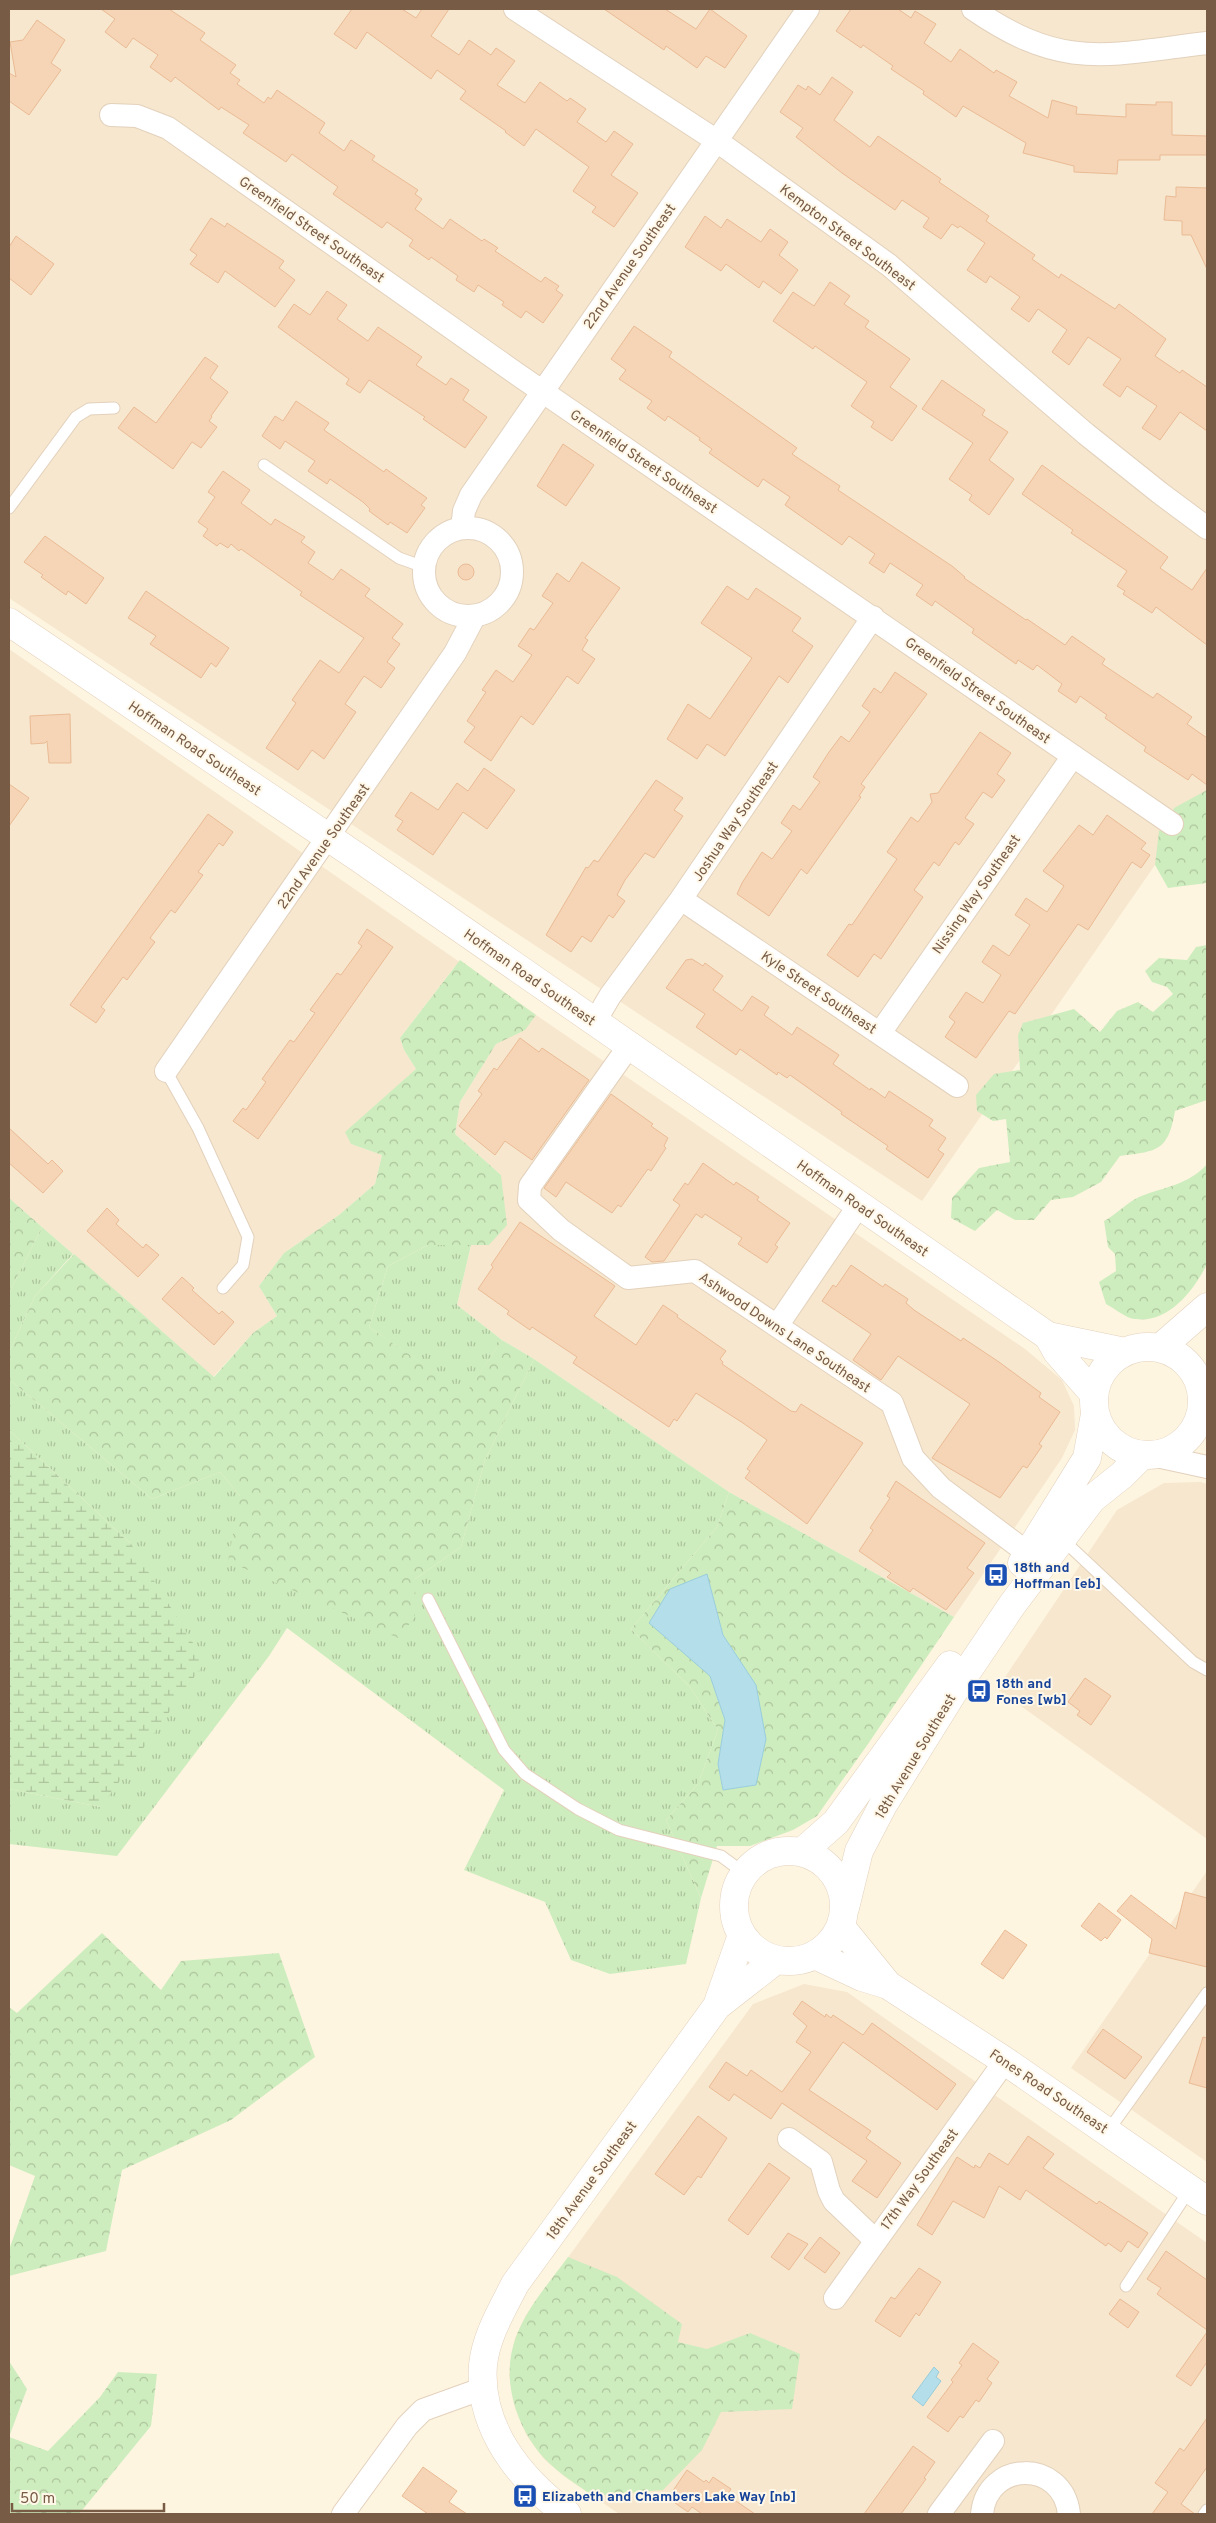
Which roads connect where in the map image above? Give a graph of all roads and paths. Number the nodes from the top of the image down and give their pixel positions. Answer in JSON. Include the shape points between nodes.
{"nodes":[{"id":1,"x":515,"y":9,"type":"edge"},
{"id":2,"x":808,"y":9,"type":"edge"},
{"id":3,"x":973,"y":9,"type":"edge"},
{"id":4,"x":1207,"y":43,"type":"edge"},
{"id":5,"x":111,"y":115,"type":"dead end"},
{"id":6,"x":717,"y":141,"type":"junction"},
{"id":7,"x":543,"y":391,"type":"junction"},
{"id":8,"x":114,"y":408,"type":"dead end"},
{"id":9,"x":264,"y":465,"type":"dead end"},
{"id":10,"x":9,"y":508,"type":"edge"},
{"id":11,"x":462,"y":528,"type":"junction"},
{"id":12,"x":1207,"y":528,"type":"edge"},
{"id":13,"x":424,"y":566,"type":"junction"},
{"id":14,"x":474,"y":617,"type":"junction"},
{"id":15,"x":873,"y":617,"type":"junction"},
{"id":16,"x":9,"y":622,"type":"edge"},
{"id":17,"x":1073,"y":756,"type":"junction"},
{"id":18,"x":1172,"y":824,"type":"dead end"},
{"id":19,"x":329,"y":838,"type":"junction"},
{"id":20,"x":681,"y":899,"type":"junction"},
{"id":21,"x":594,"y":1022,"type":"junction"},
{"id":22,"x":880,"y":1033,"type":"junction"},
{"id":23,"x":629,"y":1046,"type":"junction"},
{"id":24,"x":166,"y":1071,"type":"joint"},
{"id":25,"x":957,"y":1086,"type":"dead end"},
{"id":26,"x":858,"y":1205,"type":"junction"},
{"id":27,"x":223,"y":1288,"type":"dead end"},
{"id":28,"x":1207,"y":1307,"type":"edge"},
{"id":29,"x":777,"y":1326,"type":"junction"},
{"id":30,"x":1048,"y":1336,"type":"junction"},
{"id":31,"x":1160,"y":1348,"type":"junction"},
{"id":32,"x":1125,"y":1352,"type":"junction"},
{"id":33,"x":1204,"y":1395,"type":"edge"},
{"id":34,"x":1094,"y":1404,"type":"junction"},
{"id":35,"x":1147,"y":1455,"type":"junction"},
{"id":36,"x":1207,"y":1467,"type":"edge"},
{"id":37,"x":1062,"y":1538,"type":"junction"},
{"id":38,"x":1029,"y":1554,"type":"junction"},
{"id":39,"x":428,"y":1600,"type":"dead end"},
{"id":40,"x":1207,"y":1670,"type":"edge"},
{"id":41,"x":802,"y":1852,"type":"junction"},
{"id":42,"x":744,"y":1873,"type":"junction"},
{"id":43,"x":843,"y":1917,"type":"junction"},
{"id":44,"x":742,"y":1935,"type":"junction"},
{"id":45,"x":815,"y":1955,"type":"junction"},
{"id":46,"x":776,"y":1960,"type":"junction"},
{"id":47,"x":888,"y":1985,"type":"junction"},
{"id":48,"x":1207,"y":1993,"type":"edge"},
{"id":49,"x":717,"y":2006,"type":"junction"},
{"id":50,"x":1004,"y":2061,"type":"junction"},
{"id":51,"x":1108,"y":2131,"type":"junction"},
{"id":52,"x":789,"y":2139,"type":"dead end"},
{"id":53,"x":1198,"y":2195,"type":"edge"},
{"id":54,"x":875,"y":2240,"type":"junction"},
{"id":55,"x":1126,"y":2286,"type":"dead end"},
{"id":56,"x":835,"y":2298,"type":"dead end"},
{"id":57,"x":484,"y":2376,"type":"junction"},
{"id":58,"x":993,"y":2441,"type":"dead end"},
{"id":59,"x":1207,"y":2510,"type":"edge"},
{"id":60,"x":342,"y":2514,"type":"edge"},
{"id":61,"x":567,"y":2514,"type":"edge"},
{"id":62,"x":939,"y":2514,"type":"edge"},
{"id":63,"x":982,"y":2514,"type":"edge"},
{"id":64,"x":1069,"y":2514,"type":"edge"},
{"id":65,"x":1204,"y":2514,"type":"edge"}],
"edges":[{"from":1,"to":6,"type":"street","name":"Kempton Street Southeast"},
{"from":2,"to":6,"type":"street","name":"22nd Avenue Southeast"},
{"from":3,"to":4,"type":"street","via":[[1031,43],[1079,54],[1118,55]]},
{"from":5,"to":7,"type":"street","name":"Greenfield Street Southeast","via":[[137,116],[168,128]]},
{"from":6,"to":7,"type":"street","name":"22nd Avenue Southeast"},
{"from":6,"to":12,"type":"street","name":"Kempton Street Southeast","via":[[889,265],[1086,434]]},
{"from":7,"to":11,"type":"street","name":"22nd Avenue Southeast","via":[[471,495],[464,510]]},
{"from":7,"to":15,"type":"street","name":"Greenfield Street Southeast"},
{"from":8,"to":10,"type":"lane","via":[[89,409],[76,417]]},
{"from":9,"to":13,"type":"lane","via":[[399,558]]},
{"from":11,"to":13,"type":"street","via":[[451,531],[433,545]]},
{"from":11,"to":14,"type":"street","via":[[474,528],[495,537],[503,545],[512,566],[511,584],[503,600],[495,608]]},
{"from":13,"to":14,"type":"street","via":[[426,590],[441,608],[462,617]]},
{"from":14,"to":19,"type":"street","name":"22nd Avenue Southeast","via":[[455,653]]},
{"from":15,"to":17,"type":"street","name":"Greenfield Street Southeast"},
{"from":15,"to":20,"type":"street","name":"Joshua Way Southeast"},
{"from":16,"to":19,"type":"street","name":"Hoffman Road Southeast"},
{"from":17,"to":18,"type":"street","name":"Greenfield Street Southeast"},
{"from":17,"to":22,"type":"street","name":"Nissing Way Southeast"},
{"from":19,"to":21,"type":"street","name":"Hoffman Road Southeast"},
{"from":19,"to":24,"type":"street","name":"22nd Avenue Southeast"},
{"from":20,"to":21,"type":"street","name":"Joshua Way Southeast"},
{"from":20,"to":22,"type":"street","name":"Kyle Street Southeast"},
{"from":21,"to":23,"type":"street","name":"Hoffman Road Southeast"},
{"from":22,"to":25,"type":"street","name":"Kyle Street Southeast"},
{"from":23,"to":26,"type":"street","name":"Hoffman Road Southeast"},
{"from":23,"to":29,"type":"street","name":"Ashwood Downs Lane Southeast","via":[[530,1186],[529,1200],[561,1230],[628,1278],[695,1271]]},
{"from":24,"to":27,"type":"lane","via":[[198,1128],[248,1237],[244,1265]]},
{"from":26,"to":29,"type":"street"},
{"from":26,"to":30,"type":"street","name":"Hoffman Road Southeast"},
{"from":28,"to":31,"type":"street"},
{"from":29,"to":38,"type":"street","name":"Ashwood Downs Lane Southeast","via":[[892,1403],[913,1458],[941,1488]]},
{"from":30,"to":32,"type":"street","name":"Hoffman Road Southeast"},
{"from":30,"to":34,"type":"street","name":"Hoffman Road Southeast"},
{"from":31,"to":32,"type":"street","via":[[1142,1347]]},
{"from":31,"to":33,"type":"street","via":[[1178,1355],[1188,1364]]},
{"from":32,"to":34,"type":"street","via":[[1110,1362],[1099,1376]]},
{"from":33,"to":35,"type":"street","via":[[1192,1432],[1173,1449]]},
{"from":34,"to":35,"type":"street","via":[[1101,1429],[1112,1442],[1126,1450]]},
{"from":34,"to":38,"type":"street","name":"18th Avenue Southeast","via":[[1087,1458]]},
{"from":35,"to":36,"type":"street"},
{"from":35,"to":37,"type":"street","name":"18th Avenue Southeast","via":[[1092,1498]]},
{"from":37,"to":40,"type":"lane","via":[[1193,1662]]},
{"from":37,"to":43,"type":"street","name":"18th Avenue Southeast","via":[[1012,1605],[883,1805],[859,1851]]},
{"from":38,"to":41,"type":"street","name":"18th Avenue Southeast","via":[[836,1822]]},
{"from":39,"to":42,"type":"lane","via":[[504,1750],[525,1774],[578,1809],[619,1830],[721,1856]]},
{"from":41,"to":42,"type":"street","via":[[781,1851],[760,1858]]},
{"from":41,"to":43,"type":"street","via":[[820,1859],[834,1872],[842,1889]]},
{"from":42,"to":44,"type":"street","via":[[735,1893],[734,1915]]},
{"from":43,"to":45,"type":"street","via":[[830,1943]]},
{"from":43,"to":47,"type":"street","name":"Fones Road Southeast"},
{"from":44,"to":46,"type":"street","via":[[756,1951]]},
{"from":44,"to":49,"type":"street","name":"18th Avenue Southeast"},
{"from":45,"to":46,"type":"street","via":[[796,1961]]},
{"from":45,"to":47,"type":"street","name":"Fones Road Southeast"},
{"from":46,"to":49,"type":"street","name":"18th Avenue Southeast"},
{"from":47,"to":50,"type":"street","name":"Fones Road Southeast"},
{"from":48,"to":51,"type":"lane"},
{"from":49,"to":57,"type":"street","name":"18th Avenue Southeast","via":[[515,2284],[493,2326]]},
{"from":50,"to":51,"type":"street","name":"Fones Road Southeast"},
{"from":50,"to":54,"type":"street","name":"17th Way Southeast"},
{"from":51,"to":53,"type":"street","name":"Fones Road Southeast"},
{"from":52,"to":54,"type":"street","via":[[821,2162],[834,2201]]},
{"from":53,"to":55,"type":"lane"},
{"from":54,"to":56,"type":"street","name":"17th Way Southeast"},
{"from":57,"to":60,"type":"street","via":[[423,2410],[407,2426]]},
{"from":57,"to":61,"type":"street","via":[[488,2415],[501,2444],[533,2486]]},
{"from":58,"to":62,"type":"street"},
{"from":59,"to":65,"type":"lane"},
{"from":63,"to":64,"type":"street","via":[[987,2496],[998,2483],[1013,2474],[1030,2472],[1046,2477],[1060,2488],[1068,2502]]}]}
